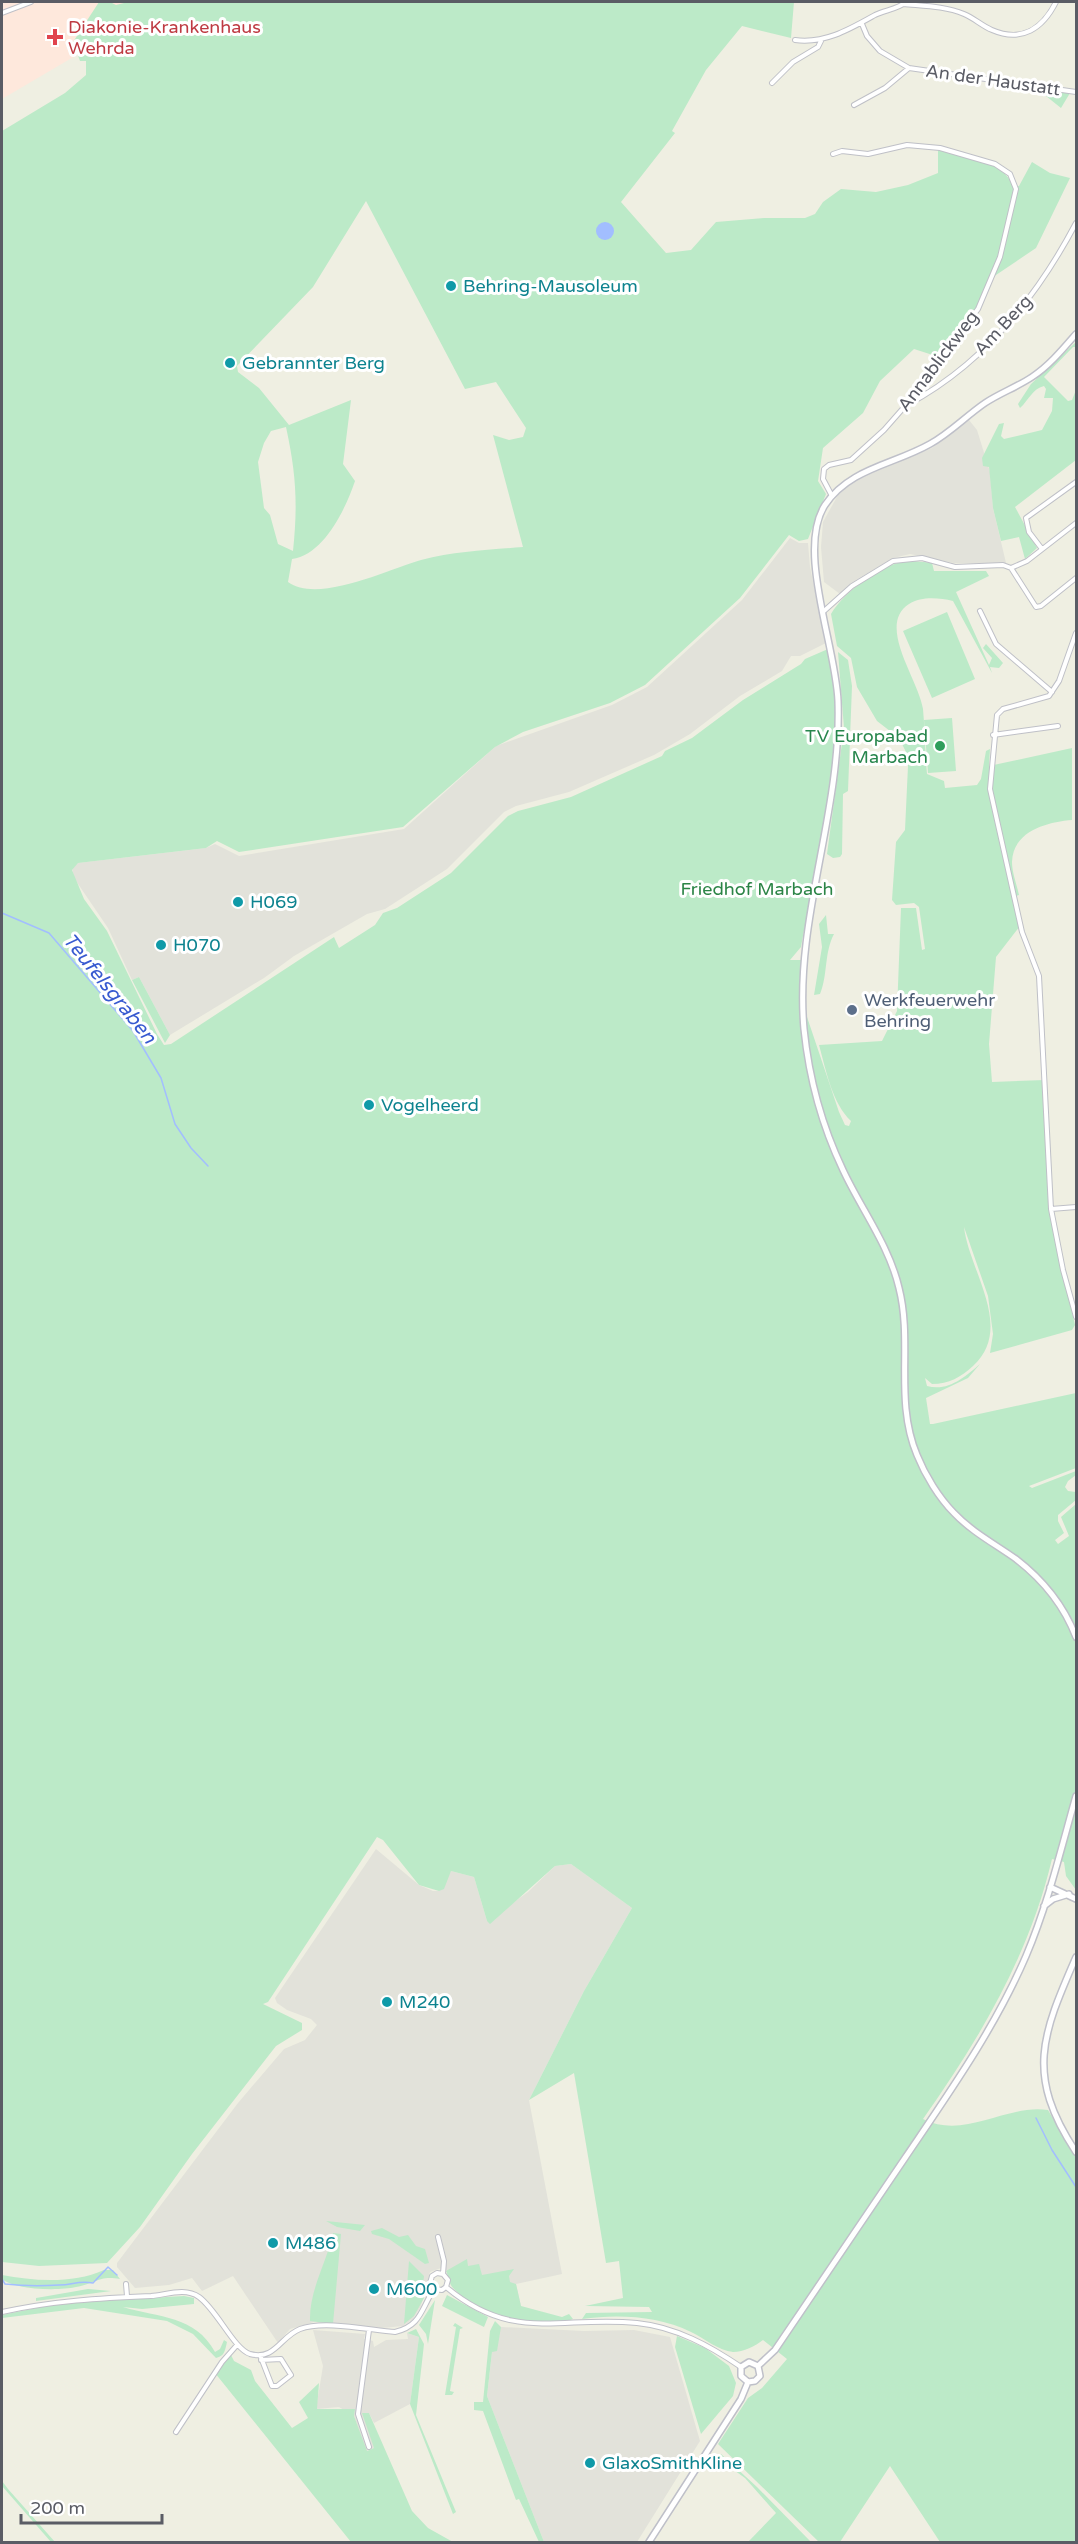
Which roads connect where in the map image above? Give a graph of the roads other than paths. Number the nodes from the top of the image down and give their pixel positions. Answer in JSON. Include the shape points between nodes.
{"nodes":[{"id":1,"x":31,"y":2,"type":"edge"},
{"id":2,"x":1056,"y":2,"type":"edge"},
{"id":3,"x":905,"y":3,"type":"edge"},
{"id":4,"x":2,"y":13,"type":"edge"},
{"id":5,"x":862,"y":24,"type":"junction"},
{"id":6,"x":795,"y":40,"type":"dead end"},
{"id":7,"x":821,"y":40,"type":"junction"},
{"id":8,"x":909,"y":68,"type":"junction"},
{"id":9,"x":772,"y":83,"type":"dead end"},
{"id":10,"x":1077,"y":92,"type":"edge"},
{"id":11,"x":854,"y":105,"type":"dead end"},
{"id":12,"x":833,"y":154,"type":"dead end"},
{"id":13,"x":1077,"y":223,"type":"edge"},
{"id":14,"x":1077,"y":334,"type":"edge"},
{"id":15,"x":906,"y":405,"type":"junction"},
{"id":16,"x":1077,"y":482,"type":"edge"},
{"id":17,"x":832,"y":496,"type":"junction"},
{"id":18,"x":1077,"y":523,"type":"edge"},
{"id":19,"x":1042,"y":549,"type":"junction"},
{"id":20,"x":1011,"y":568,"type":"junction"},
{"id":21,"x":1077,"y":578,"type":"edge"},
{"id":22,"x":824,"y":611,"type":"junction"},
{"id":23,"x":980,"y":611,"type":"dead end"},
{"id":24,"x":1077,"y":633,"type":"edge"},
{"id":25,"x":1052,"y":692,"type":"junction"},
{"id":26,"x":1058,"y":726,"type":"dead end"},
{"id":27,"x":993,"y":735,"type":"junction"},
{"id":28,"x":1077,"y":1207,"type":"edge"},
{"id":29,"x":1051,"y":1209,"type":"junction"},
{"id":30,"x":1077,"y":1317,"type":"edge"},
{"id":31,"x":1075,"y":1627,"type":"edge"},
{"id":32,"x":1077,"y":1637,"type":"edge"},
{"id":33,"x":1077,"y":1796,"type":"edge"},
{"id":34,"x":1050,"y":1887,"type":"junction"},
{"id":35,"x":1069,"y":1894,"type":"junction"},
{"id":36,"x":1077,"y":1899,"type":"edge"},
{"id":37,"x":1043,"y":1907,"type":"junction"},
{"id":38,"x":1077,"y":1957,"type":"edge"},
{"id":39,"x":1077,"y":2152,"type":"edge"},
{"id":40,"x":438,"y":2237,"type":"dead end"},
{"id":41,"x":443,"y":2274,"type":"junction"},
{"id":42,"x":126,"y":2284,"type":"dead end"},
{"id":43,"x":446,"y":2287,"type":"junction"},
{"id":44,"x":434,"y":2289,"type":"junction"},
{"id":45,"x":127,"y":2296,"type":"junction"},
{"id":46,"x":2,"y":2312,"type":"edge"},
{"id":47,"x":369,"y":2330,"type":"junction"},
{"id":48,"x":237,"y":2345,"type":"junction"},
{"id":49,"x":261,"y":2357,"type":"junction"},
{"id":50,"x":758,"y":2366,"type":"junction"},
{"id":51,"x":741,"y":2367,"type":"junction"},
{"id":52,"x":748,"y":2382,"type":"junction"},
{"id":53,"x":176,"y":2432,"type":"dead end"},
{"id":54,"x":369,"y":2447,"type":"dead end"},
{"id":55,"x":649,"y":2542,"type":"edge"}],
"edges":[{"from":1,"to":4,"type":"street"},
{"from":2,"to":3,"type":"street","via":[[1040,26],[1017,36],[992,30],[958,12]]},
{"from":3,"to":5,"type":"street"},
{"from":5,"to":7,"type":"street"},
{"from":5,"to":8,"type":"street","name":"An der Haustatt","via":[[880,51]]},
{"from":6,"to":7,"type":"street"},
{"from":7,"to":9,"type":"street","via":[[818,47],[793,62]]},
{"from":8,"to":10,"type":"street","name":"An der Haustatt"},
{"from":8,"to":11,"type":"street","name":"An der Haustatt","via":[[885,88]]},
{"from":12,"to":15,"type":"street","name":"Annablickweg","via":[[868,154],[907,145],[940,148],[995,164],[1010,174],[1016,189],[1000,257],[978,309]]},
{"from":13,"to":15,"type":"street","name":"Am Berg","via":[[1044,280],[1012,321],[960,369]]},
{"from":14,"to":17,"type":"main road","via":[[1029,380],[986,403],[932,443],[853,477]]},
{"from":15,"to":17,"type":"street","name":"Annablickweg","via":[[851,460],[824,469],[823,479]]},
{"from":16,"to":19,"type":"street","via":[[1026,518],[1029,532]]},
{"from":17,"to":22,"type":"main road","via":[[818,518],[813,542],[813,562]]},
{"from":18,"to":19,"type":"street"},
{"from":19,"to":20,"type":"street"},
{"from":20,"to":21,"type":"street","via":[[1036,607]]},
{"from":20,"to":22,"type":"street","via":[[955,567],[922,558],[893,561],[852,586]]},
{"from":22,"to":31,"type":"main road","via":[[835,663],[838,730],[803,979],[806,1048],[816,1099],[843,1170],[898,1281],[904,1332],[904,1405],[912,1442],[930,1479],[954,1513],[1030,1571]]},
{"from":23,"to":25,"type":"street","via":[[996,644]]},
{"from":24,"to":25,"type":"street"},
{"from":25,"to":27,"type":"street","via":[[1034,702],[1003,709],[997,715]]},
{"from":26,"to":27,"type":"street"},
{"from":27,"to":29,"type":"street","via":[[990,789],[1023,932],[1039,976]]},
{"from":28,"to":29,"type":"street"},
{"from":29,"to":30,"type":"street"},
{"from":31,"to":32,"type":"main road"},
{"from":33,"to":34,"type":"main road"},
{"from":34,"to":35,"type":"main road"},
{"from":34,"to":37,"type":"main road"},
{"from":35,"to":36,"type":"main road"},
{"from":35,"to":37,"type":"main road"},
{"from":37,"to":50,"type":"main road","via":[[1026,1955],[978,2048],[775,2350]]},
{"from":38,"to":39,"type":"main road","via":[[1050,2021],[1043,2066],[1052,2108]]},
{"from":40,"to":41,"type":"street"},
{"from":41,"to":43,"type":"street","via":[[448,2280]]},
{"from":41,"to":44,"type":"street","via":[[432,2276],[430,2283]]},
{"from":42,"to":45,"type":"street"},
{"from":43,"to":44,"type":"street"},
{"from":43,"to":51,"type":"street","via":[[471,2305],[509,2322],[546,2325],[611,2321],[663,2327],[690,2337]]},
{"from":44,"to":47,"type":"street","via":[[414,2324],[395,2332]]},
{"from":45,"to":46,"type":"street","via":[[59,2301]]},
{"from":45,"to":48,"type":"street","via":[[192,2293],[210,2306]]},
{"from":47,"to":49,"type":"street","via":[[306,2327]]},
{"from":47,"to":54,"type":"street","via":[[358,2414]]},
{"from":48,"to":49,"type":"street"},
{"from":48,"to":53,"type":"street"},
{"from":49,"to":49,"type":"street","via":[[272,2386],[291,2375],[281,2359]]},
{"from":50,"to":51,"type":"main road","via":[[749,2362]]},
{"from":50,"to":52,"type":"main road","via":[[760,2376]]},
{"from":51,"to":52,"type":"main road","via":[[741,2376]]},
{"from":52,"to":55,"type":"main road"}]}
